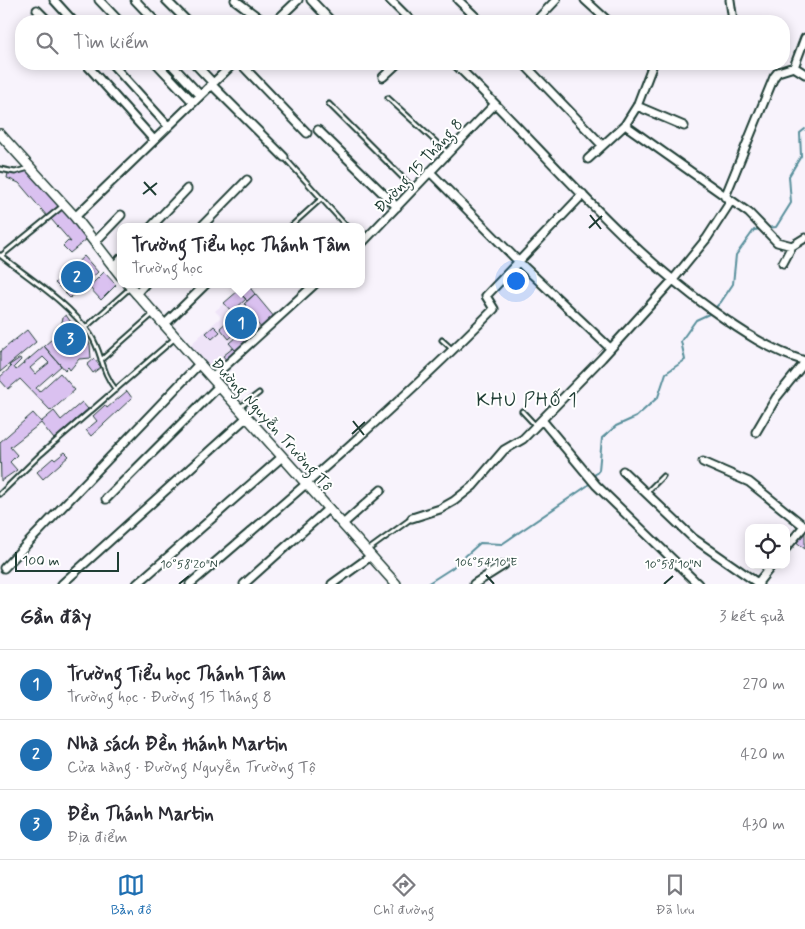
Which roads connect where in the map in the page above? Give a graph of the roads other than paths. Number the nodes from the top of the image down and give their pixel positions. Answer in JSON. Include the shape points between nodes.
{"nodes":[{"id":1,"x":54,"y":0,"type":"edge"},
{"id":2,"x":99,"y":0,"type":"edge"},
{"id":3,"x":135,"y":0,"type":"edge"},
{"id":4,"x":166,"y":0,"type":"edge"},
{"id":5,"x":235,"y":0,"type":"edge"},
{"id":6,"x":298,"y":0,"type":"edge"},
{"id":7,"x":312,"y":0,"type":"edge"},
{"id":8,"x":390,"y":0,"type":"edge"},
{"id":9,"x":458,"y":0,"type":"edge"},
{"id":10,"x":556,"y":0,"type":"edge"},
{"id":11,"x":585,"y":0,"type":"edge"},
{"id":12,"x":730,"y":0,"type":"edge"},
{"id":13,"x":37,"y":10,"type":"dead end"},
{"id":14,"x":42,"y":15,"type":"edge"},
{"id":15,"x":68,"y":15,"type":"edge"},
{"id":16,"x":113,"y":15,"type":"edge"},
{"id":17,"x":149,"y":15,"type":"edge"},
{"id":18,"x":181,"y":15,"type":"edge"},
{"id":19,"x":254,"y":15,"type":"edge"},
{"id":20,"x":282,"y":15,"type":"edge"},
{"id":21,"x":326,"y":15,"type":"edge"},
{"id":22,"x":405,"y":15,"type":"edge"},
{"id":23,"x":474,"y":15,"type":"edge"},
{"id":24,"x":542,"y":15,"type":"edge"},
{"id":25,"x":601,"y":15,"type":"edge"},
{"id":26,"x":732,"y":15,"type":"edge"},
{"id":27,"x":805,"y":38,"type":"edge"},
{"id":28,"x":794,"y":67,"type":"junction"},
{"id":29,"x":790,"y":68,"type":"edge"},
{"id":30,"x":91,"y":70,"type":"edge"},
{"id":31,"x":117,"y":70,"type":"edge"},
{"id":32,"x":164,"y":70,"type":"edge"},
{"id":33,"x":177,"y":70,"type":"edge"},
{"id":34,"x":200,"y":70,"type":"edge"},
{"id":35,"x":224,"y":70,"type":"edge"},
{"id":36,"x":247,"y":70,"type":"edge"},
{"id":37,"x":391,"y":70,"type":"edge"},
{"id":38,"x":461,"y":70,"type":"edge"},
{"id":39,"x":530,"y":70,"type":"edge"},
{"id":40,"x":651,"y":70,"type":"edge"},
{"id":41,"x":784,"y":70,"type":"edge"},
{"id":42,"x":805,"y":74,"type":"edge"},
{"id":43,"x":383,"y":77,"type":"dead end"},
{"id":44,"x":212,"y":83,"type":"junction"},
{"id":45,"x":200,"y":95,"type":"junction"},
{"id":46,"x":388,"y":98,"type":"dead end"},
{"id":47,"x":193,"y":102,"type":"junction"},
{"id":48,"x":329,"y":104,"type":"dead end"},
{"id":49,"x":495,"y":104,"type":"junction"},
{"id":50,"x":638,"y":106,"type":"junction"},
{"id":51,"x":625,"y":125,"type":"junction"},
{"id":52,"x":168,"y":126,"type":"junction"},
{"id":53,"x":684,"y":126,"type":"dead end"},
{"id":54,"x":318,"y":130,"type":"dead end"},
{"id":55,"x":307,"y":133,"type":"dead end"},
{"id":56,"x":0,"y":134,"type":"edge"},
{"id":57,"x":154,"y":140,"type":"junction"},
{"id":58,"x":602,"y":145,"type":"junction"},
{"id":59,"x":448,"y":153,"type":"junction"},
{"id":60,"x":284,"y":157,"type":"joint"},
{"id":61,"x":588,"y":159,"type":"dead end"},
{"id":62,"x":30,"y":167,"type":"junction"},
{"id":63,"x":0,"y":169,"type":"edge"},
{"id":64,"x":430,"y":172,"type":"junction"},
{"id":65,"x":247,"y":180,"type":"dead end"},
{"id":66,"x":187,"y":189,"type":"dead end"},
{"id":67,"x":414,"y":189,"type":"junction"},
{"id":68,"x":582,"y":194,"type":"junction"},
{"id":69,"x":321,"y":199,"type":"junction"},
{"id":70,"x":728,"y":199,"type":"junction"},
{"id":71,"x":64,"y":205,"type":"junction"},
{"id":72,"x":397,"y":207,"type":"junction"},
{"id":73,"x":121,"y":215,"type":"dead end"},
{"id":74,"x":75,"y":217,"type":"junction"},
{"id":75,"x":155,"y":223,"type":"edge"},
{"id":76,"x":205,"y":223,"type":"edge"},
{"id":77,"x":294,"y":223,"type":"edge"},
{"id":78,"x":343,"y":223,"type":"edge"},
{"id":79,"x":805,"y":238,"type":"edge"},
{"id":80,"x":365,"y":239,"type":"edge"},
{"id":81,"x":95,"y":242,"type":"junction"},
{"id":82,"x":792,"y":246,"type":"junction"},
{"id":83,"x":0,"y":256,"type":"edge"},
{"id":84,"x":518,"y":261,"type":"junction"},
{"id":85,"x":783,"y":262,"type":"dead end"},
{"id":86,"x":117,"y":263,"type":"edge"},
{"id":87,"x":114,"y":266,"type":"junction"},
{"id":88,"x":117,"y":270,"type":"edge"},
{"id":89,"x":672,"y":281,"type":"junction"},
{"id":90,"x":202,"y":288,"type":"edge"},
{"id":91,"x":311,"y":288,"type":"edge"},
{"id":92,"x":131,"y":289,"type":"edge"},
{"id":93,"x":154,"y":313,"type":"junction"},
{"id":94,"x":164,"y":325,"type":"junction"},
{"id":95,"x":85,"y":328,"type":"junction"},
{"id":96,"x":176,"y":338,"type":"junction"},
{"id":97,"x":442,"y":340,"type":"dead end"},
{"id":98,"x":610,"y":348,"type":"junction"},
{"id":99,"x":453,"y":350,"type":"junction"},
{"id":100,"x":101,"y":360,"type":"junction"},
{"id":101,"x":805,"y":361,"type":"edge"},
{"id":102,"x":199,"y":364,"type":"junction"},
{"id":103,"x":212,"y":378,"type":"junction"},
{"id":104,"x":219,"y":386,"type":"junction"},
{"id":105,"x":116,"y":390,"type":"junction"},
{"id":106,"x":259,"y":393,"type":"dead end"},
{"id":107,"x":239,"y":408,"type":"junction"},
{"id":108,"x":522,"y":411,"type":"dead end"},
{"id":109,"x":247,"y":417,"type":"junction"},
{"id":110,"x":542,"y":420,"type":"junction"},
{"id":111,"x":536,"y":426,"type":"junction"},
{"id":112,"x":756,"y":432,"type":"dead end"},
{"id":113,"x":282,"y":457,"type":"junction"},
{"id":114,"x":702,"y":462,"type":"dead end"},
{"id":115,"x":623,"y":471,"type":"dead end"},
{"id":116,"x":663,"y":476,"type":"dead end"},
{"id":117,"x":307,"y":484,"type":"junction"},
{"id":118,"x":381,"y":490,"type":"dead end"},
{"id":119,"x":0,"y":494,"type":"edge"},
{"id":120,"x":645,"y":494,"type":"junction"},
{"id":121,"x":106,"y":498,"type":"dead end"},
{"id":122,"x":329,"y":508,"type":"junction"},
{"id":123,"x":412,"y":518,"type":"joint"},
{"id":124,"x":343,"y":524,"type":"junction"},
{"id":125,"x":805,"y":525,"type":"edge"},
{"id":126,"x":790,"y":542,"type":"edge"},
{"id":127,"x":369,"y":553,"type":"junction"},
{"id":128,"x":504,"y":565,"type":"dead end"},
{"id":129,"x":4,"y":568,"type":"dead end"},
{"id":130,"x":769,"y":569,"type":"edge"},
{"id":131,"x":62,"y":584,"type":"edge"},
{"id":132,"x":137,"y":584,"type":"edge"},
{"id":133,"x":190,"y":584,"type":"edge"},
{"id":134,"x":244,"y":584,"type":"edge"},
{"id":135,"x":332,"y":584,"type":"edge"},
{"id":136,"x":396,"y":584,"type":"edge"},
{"id":137,"x":474,"y":584,"type":"edge"},
{"id":138,"x":698,"y":584,"type":"edge"},
{"id":139,"x":758,"y":584,"type":"edge"}],
"edges":[{"from":1,"to":15,"type":"street"},
{"from":2,"to":16,"type":"street"},
{"from":3,"to":17,"type":"street"},
{"from":4,"to":18,"type":"street"},
{"from":5,"to":19,"type":"street"},
{"from":6,"to":20,"type":"street"},
{"from":7,"to":21,"type":"street"},
{"from":8,"to":22,"type":"street"},
{"from":9,"to":23,"type":"street"},
{"from":10,"to":24,"type":"street"},
{"from":11,"to":25,"type":"street"},
{"from":12,"to":26,"type":"street"},
{"from":13,"to":14,"type":"street"},
{"from":27,"to":28,"type":"street"},
{"from":28,"to":29,"type":"street"},
{"from":28,"to":42,"type":"street"},
{"from":30,"to":57,"type":"street"},
{"from":31,"to":52,"type":"street"},
{"from":32,"to":47,"type":"street"},
{"from":33,"to":45,"type":"street"},
{"from":34,"to":44,"type":"street"},
{"from":35,"to":44,"type":"street"},
{"from":36,"to":55,"type":"street"},
{"from":37,"to":43,"type":"street"},
{"from":38,"to":49,"type":"street"},
{"from":39,"to":58,"type":"street"},
{"from":40,"to":50,"type":"street"},
{"from":41,"to":70,"type":"street","via":[[774,77]]},
{"from":44,"to":45,"type":"street"},
{"from":44,"to":60,"type":"street"},
{"from":45,"to":47,"type":"street"},
{"from":46,"to":59,"type":"lane"},
{"from":47,"to":52,"type":"street"},
{"from":48,"to":67,"type":"lane"},
{"from":49,"to":59,"type":"street","name":"Đường 15 Tháng 8"},
{"from":49,"to":68,"type":"street"},
{"from":50,"to":51,"type":"street"},
{"from":50,"to":53,"type":"street"},
{"from":51,"to":58,"type":"street"},
{"from":51,"to":70,"type":"street"},
{"from":52,"to":57,"type":"street"},
{"from":54,"to":72,"type":"street"},
{"from":56,"to":62,"type":"main road"},
{"from":57,"to":74,"type":"street"},
{"from":58,"to":61,"type":"street"},
{"from":59,"to":64,"type":"street","name":"Đường 15 Tháng 8"},
{"from":60,"to":69,"type":"lane"},
{"from":62,"to":63,"type":"lane","via":[[15,172]]},
{"from":62,"to":71,"type":"main road"},
{"from":64,"to":67,"type":"street","name":"Đường 15 Tháng 8"},
{"from":64,"to":84,"type":"street"},
{"from":65,"to":76,"type":"street"},
{"from":66,"to":75,"type":"street"},
{"from":67,"to":72,"type":"street","name":"Đường 15 Tháng 8"},
{"from":68,"to":84,"type":"street"},
{"from":68,"to":89,"type":"street"},
{"from":69,"to":77,"type":"lane"},
{"from":69,"to":78,"type":"lane"},
{"from":70,"to":82,"type":"street","via":[[749,213],[777,242]]},
{"from":70,"to":89,"type":"street","via":[[707,238]]},
{"from":71,"to":74,"type":"main road"},
{"from":71,"to":83,"type":"lane"},
{"from":72,"to":80,"type":"street","name":"Đường 15 Tháng 8"},
{"from":73,"to":81,"type":"street"},
{"from":74,"to":81,"type":"main road"},
{"from":79,"to":82,"type":"street"},
{"from":81,"to":87,"type":"main road"},
{"from":82,"to":85,"type":"street"},
{"from":83,"to":95,"type":"lane","via":[[38,284]]},
{"from":84,"to":98,"type":"street"},
{"from":84,"to":99,"type":"street","via":[[486,296],[494,309]]},
{"from":86,"to":87,"type":"street"},
{"from":87,"to":88,"type":"main road"},
{"from":89,"to":98,"type":"street"},
{"from":89,"to":101,"type":"street","via":[[752,338]]},
{"from":90,"to":94,"type":"street"},
{"from":91,"to":103,"type":"street"},
{"from":92,"to":93,"type":"main road","name":"Đường Nguyễn Trường Tộ"},
{"from":92,"to":95,"type":"lane"},
{"from":93,"to":94,"type":"main road","name":"Đường Nguyễn Trường Tộ"},
{"from":93,"to":100,"type":"lane"},
{"from":94,"to":96,"type":"main road","name":"Đường Nguyễn Trường Tộ"},
{"from":95,"to":100,"type":"lane"},
{"from":96,"to":102,"type":"main road","name":"Đường Nguyễn Trường Tộ"},
{"from":96,"to":105,"type":"lane"},
{"from":97,"to":99,"type":"lane"},
{"from":98,"to":110,"type":"street"},
{"from":99,"to":117,"type":"street"},
{"from":100,"to":105,"type":"lane","via":[[107,378]]},
{"from":101,"to":112,"type":"street","via":[[776,398]]},
{"from":102,"to":103,"type":"main road","name":"Đường Nguyễn Trường Tộ"},
{"from":102,"to":129,"type":"street"},
{"from":103,"to":104,"type":"main road","name":"Đường Nguyễn Trường Tộ"},
{"from":104,"to":107,"type":"main road","name":"Đường Nguyễn Trường Tộ"},
{"from":104,"to":121,"type":"street"},
{"from":105,"to":119,"type":"lane","via":[[24,468]]},
{"from":106,"to":107,"type":"lane"},
{"from":107,"to":109,"type":"main road","name":"Đường Nguyễn Trường Tộ"},
{"from":108,"to":111,"type":"lane"},
{"from":109,"to":113,"type":"main road","name":"Đường Nguyễn Trường Tộ"},
{"from":109,"to":131,"type":"street"},
{"from":110,"to":111,"type":"street"},
{"from":110,"to":138,"type":"street","via":[[596,485]]},
{"from":111,"to":123,"type":"street","via":[[523,439],[504,450],[459,498],[440,509]]},
{"from":113,"to":117,"type":"main road","name":"Đường Nguyễn Trường Tộ"},
{"from":113,"to":132,"type":"street"},
{"from":114,"to":125,"type":"street","via":[[750,482]]},
{"from":115,"to":120,"type":"street"},
{"from":116,"to":120,"type":"lane"},
{"from":117,"to":122,"type":"main road","name":"Đường Nguyễn Trường Tộ"},
{"from":117,"to":133,"type":"street"},
{"from":118,"to":124,"type":"street"},
{"from":120,"to":139,"type":"street","via":[[694,538]]},
{"from":122,"to":124,"type":"main road","name":"Đường Nguyễn Trường Tộ"},
{"from":122,"to":134,"type":"street"},
{"from":123,"to":127,"type":"lane"},
{"from":124,"to":127,"type":"main road","name":"Đường Nguyễn Trường Tộ"},
{"from":125,"to":126,"type":"street"},
{"from":127,"to":135,"type":"street"},
{"from":127,"to":136,"type":"main road","name":"Đường Nguyễn Trường Tộ"},
{"from":128,"to":137,"type":"street"},
{"from":130,"to":139,"type":"street"}]}
